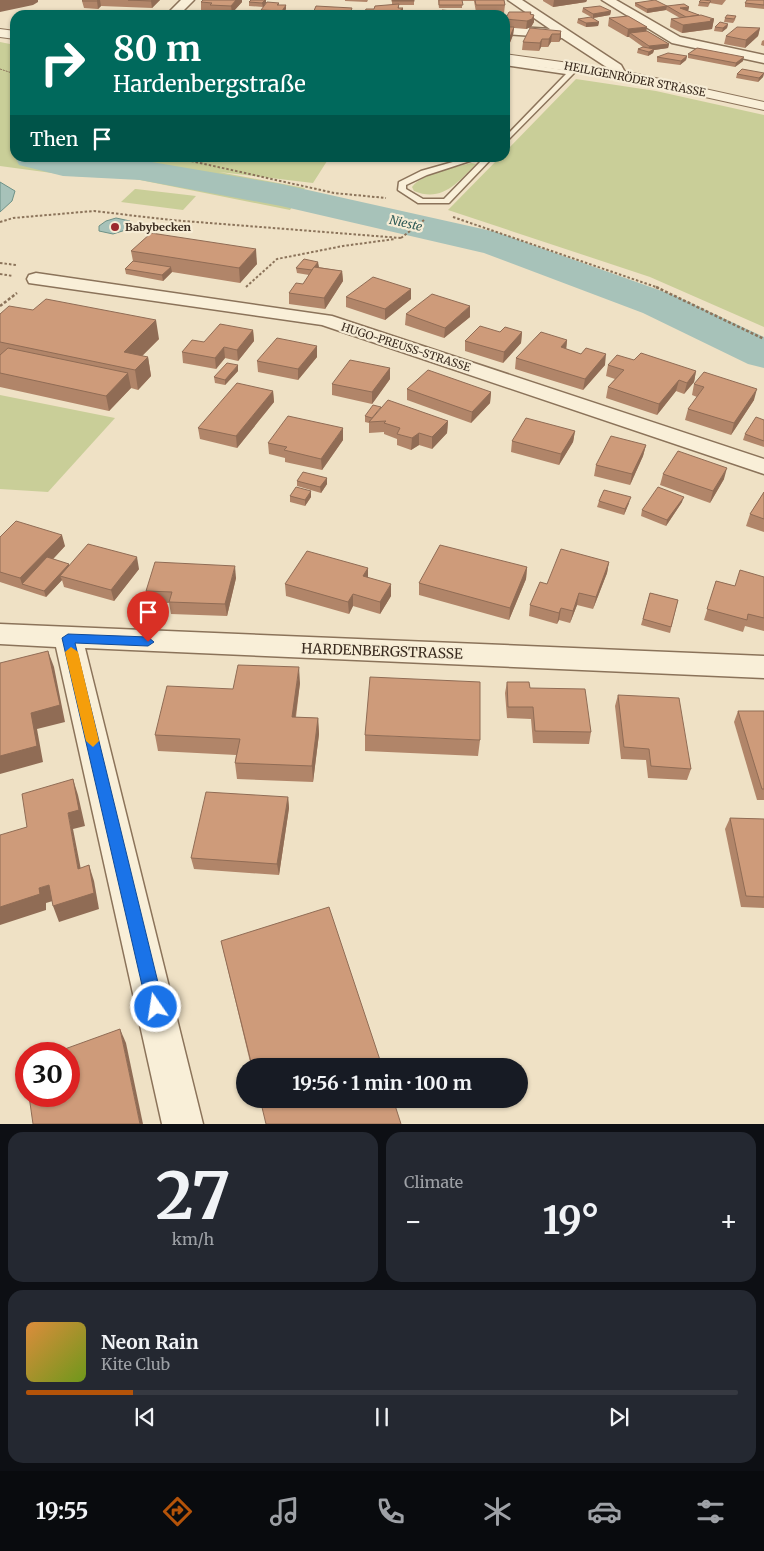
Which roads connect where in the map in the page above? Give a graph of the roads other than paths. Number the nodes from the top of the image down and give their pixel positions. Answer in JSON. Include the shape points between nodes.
{"nodes":[{"id":1,"x":188,"y":0,"type":"edge"},
{"id":2,"x":514,"y":0,"type":"edge"},
{"id":3,"x":608,"y":0,"type":"edge"},
{"id":4,"x":177,"y":10,"type":"edge"},
{"id":5,"x":510,"y":30,"type":"edge"},
{"id":6,"x":565,"y":34,"type":"junction"},
{"id":7,"x":510,"y":59,"type":"edge"},
{"id":8,"x":764,"y":59,"type":"edge"},
{"id":9,"x":510,"y":64,"type":"edge"},
{"id":10,"x":574,"y":70,"type":"junction"},
{"id":11,"x":618,"y":74,"type":"junction"},
{"id":12,"x":764,"y":106,"type":"edge"},
{"id":13,"x":510,"y":136,"type":"edge"},
{"id":14,"x":460,"y":162,"type":"edge"},
{"id":15,"x":484,"y":162,"type":"edge"},
{"id":16,"x":36,"y":279,"type":"dead end"},
{"id":17,"x":764,"y":467,"type":"edge"},
{"id":18,"x":0,"y":634,"type":"edge"},
{"id":19,"x":68,"y":638,"type":"junction"},
{"id":20,"x":764,"y":667,"type":"edge"},
{"id":21,"x":183,"y":1124,"type":"edge"}],
"edges":[{"from":1,"to":4,"type":"street"},
{"from":2,"to":6,"type":"street"},
{"from":3,"to":8,"type":"street","via":[[676,40]]},
{"from":5,"to":6,"type":"street"},
{"from":6,"to":11,"type":"street","via":[[616,68]]},
{"from":7,"to":10,"type":"street","name":"HEILIGENRÖDER STRASSE"},
{"from":9,"to":10,"type":"lane"},
{"from":10,"to":11,"type":"street","name":"HEILIGENRÖDER STRASSE"},
{"from":10,"to":13,"type":"lane"},
{"from":11,"to":12,"type":"street","name":"HEILIGENRÖDER STRASSE"},
{"from":14,"to":15,"type":"lane","via":[[424,173],[402,184],[402,190],[421,201],[446,201]]},
{"from":16,"to":17,"type":"street","name":"HUGO-PREUSS-STRASSE","via":[[325,320]]},
{"from":18,"to":19,"type":"street","name":"HARDENBERGSTRASSE"},
{"from":19,"to":20,"type":"street","name":"HARDENBERGSTRASSE"},
{"from":19,"to":21,"type":"street"}]}
